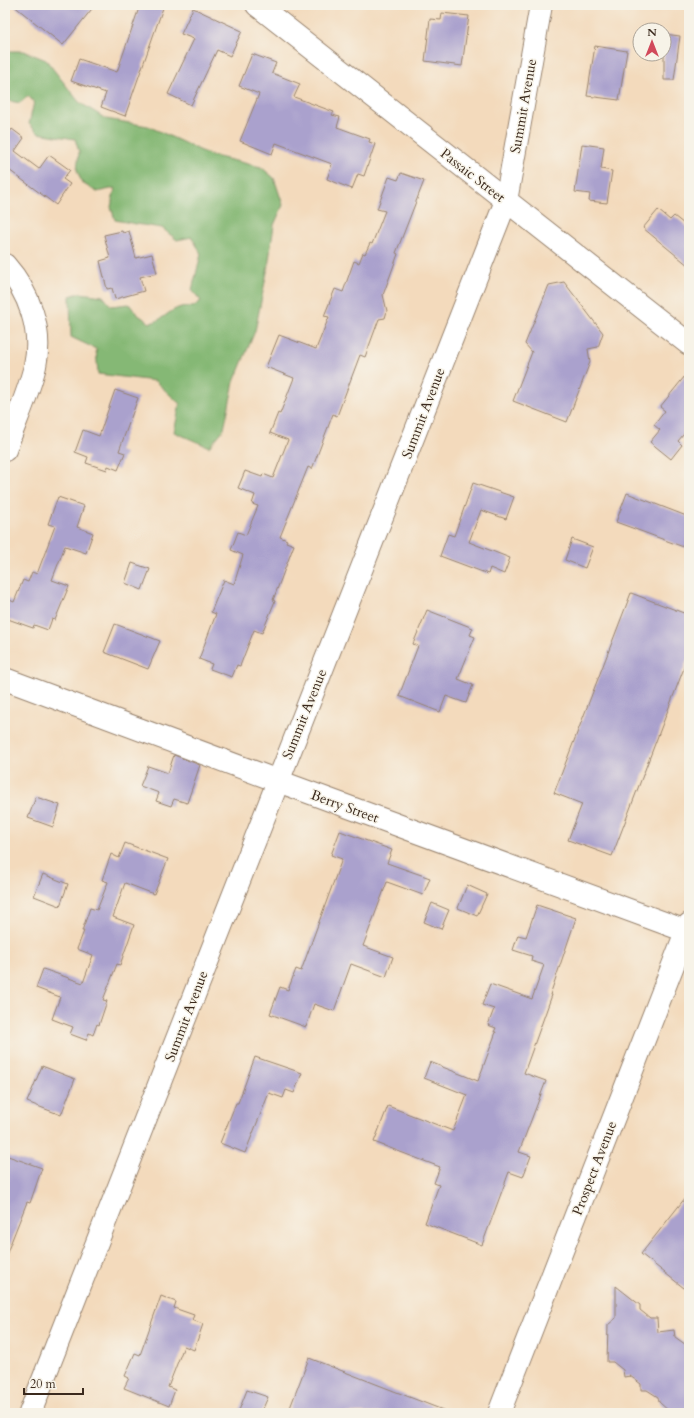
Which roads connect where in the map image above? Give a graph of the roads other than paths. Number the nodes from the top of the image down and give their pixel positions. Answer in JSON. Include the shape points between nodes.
{"nodes":[{"id":1,"x":257,"y":5,"type":"edge"},
{"id":2,"x":541,"y":5,"type":"edge"},
{"id":3,"x":506,"y":201,"type":"junction"},
{"id":4,"x":5,"y":265,"type":"edge"},
{"id":5,"x":689,"y":344,"type":"edge"},
{"id":6,"x":5,"y":450,"type":"edge"},
{"id":7,"x":5,"y":679,"type":"edge"},
{"id":8,"x":278,"y":781,"type":"junction"},
{"id":9,"x":688,"y":927,"type":"edge"},
{"id":10,"x":30,"y":1413,"type":"edge"},
{"id":11,"x":499,"y":1413,"type":"edge"}],
"edges":[{"from":1,"to":3,"type":"street","name":"Passaic Street"},
{"from":2,"to":3,"type":"street","name":"Summit Avenue"},
{"from":3,"to":5,"type":"street","name":"Passaic Street"},
{"from":3,"to":8,"type":"street","name":"Summit Avenue"},
{"from":4,"to":6,"type":"street","via":[[26,294],[34,317],[37,341],[35,365]]},
{"from":7,"to":8,"type":"street","name":"Berry Street"},
{"from":8,"to":9,"type":"street","name":"Berry Street"},
{"from":8,"to":10,"type":"street","name":"Summit Avenue"},
{"from":9,"to":11,"type":"street","name":"Prospect Avenue"}]}
